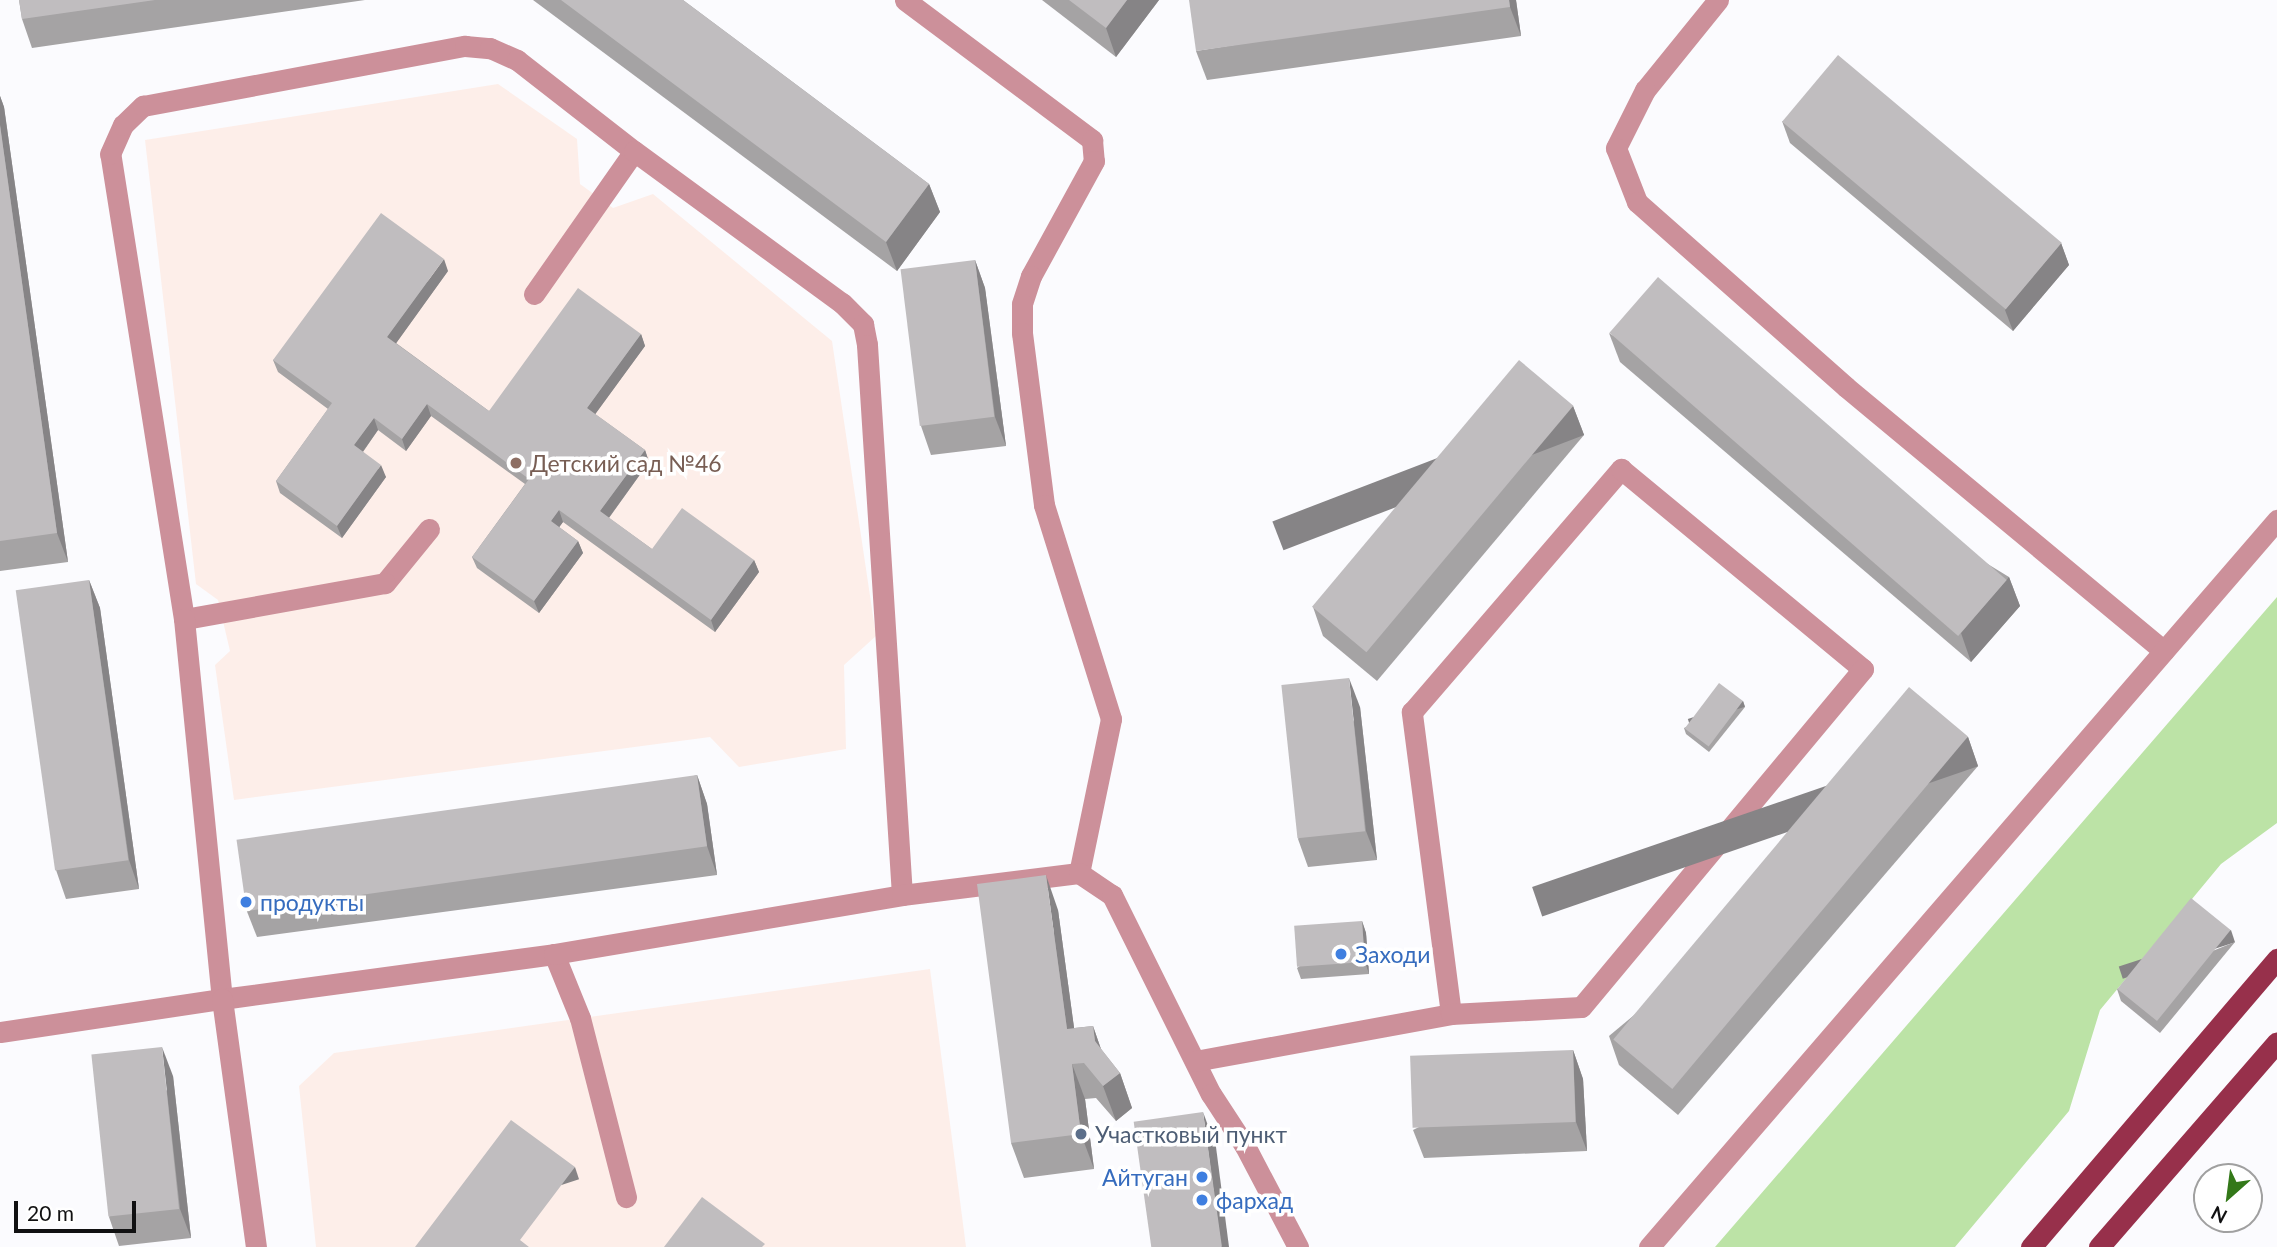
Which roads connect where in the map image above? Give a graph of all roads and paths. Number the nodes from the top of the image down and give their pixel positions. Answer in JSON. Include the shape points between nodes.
{"nodes":[{"id":1,"x":905,"y":0,"type":"edge"},
{"id":2,"x":1718,"y":0,"type":"edge"},
{"id":3,"x":634,"y":151,"type":"junction"},
{"id":4,"x":534,"y":294,"type":"dead end"},
{"id":5,"x":2277,"y":520,"type":"edge"},
{"id":6,"x":429,"y":529,"type":"dead end"},
{"id":7,"x":184,"y":619,"type":"junction"},
{"id":8,"x":2164,"y":651,"type":"junction"},
{"id":9,"x":1079,"y":873,"type":"junction"},
{"id":10,"x":902,"y":895,"type":"junction"},
{"id":11,"x":554,"y":954,"type":"junction"},
{"id":12,"x":2277,"y":959,"type":"edge"},
{"id":13,"x":222,"y":999,"type":"junction"},
{"id":14,"x":1451,"y":1014,"type":"junction"},
{"id":15,"x":0,"y":1032,"type":"edge"},
{"id":16,"x":2277,"y":1042,"type":"edge"},
{"id":17,"x":1195,"y":1061,"type":"junction"},
{"id":18,"x":626,"y":1197,"type":"dead end"},
{"id":19,"x":256,"y":1247,"type":"edge"},
{"id":20,"x":1298,"y":1247,"type":"edge"},
{"id":21,"x":1649,"y":1247,"type":"edge"},
{"id":22,"x":2031,"y":1247,"type":"edge"},
{"id":23,"x":2099,"y":1247,"type":"edge"}],
"edges":[{"from":1,"to":9,"type":"lane","via":[[1092,140],[1094,161],[1031,276],[1022,304],[1044,505],[1111,719]]},
{"from":2,"to":8,"type":"lane","via":[[1646,90],[1616,148],[1637,202],[1846,387]]},
{"from":3,"to":4,"type":"lane"},
{"from":3,"to":7,"type":"lane","via":[[517,60],[490,48],[465,46],[143,106],[123,125],[110,154]]},
{"from":3,"to":10,"type":"lane","via":[[842,303],[863,324]]},
{"from":5,"to":8,"type":"lane"},
{"from":6,"to":7,"type":"lane","via":[[384,583]]},
{"from":7,"to":13,"type":"lane"},
{"from":8,"to":21,"type":"lane"},
{"from":9,"to":10,"type":"lane"},
{"from":9,"to":17,"type":"lane","via":[[1112,895]]},
{"from":10,"to":11,"type":"lane"},
{"from":11,"to":13,"type":"lane"},
{"from":11,"to":18,"type":"lane","via":[[580,1018]]},
{"from":12,"to":22,"type":"main road"},
{"from":13,"to":15,"type":"lane"},
{"from":13,"to":19,"type":"lane"},
{"from":14,"to":14,"type":"lane","via":[[1581,1007],[1863,669],[1621,469],[1412,712]]},
{"from":14,"to":17,"type":"lane"},
{"from":16,"to":23,"type":"main road"},
{"from":17,"to":20,"type":"lane"}]}
